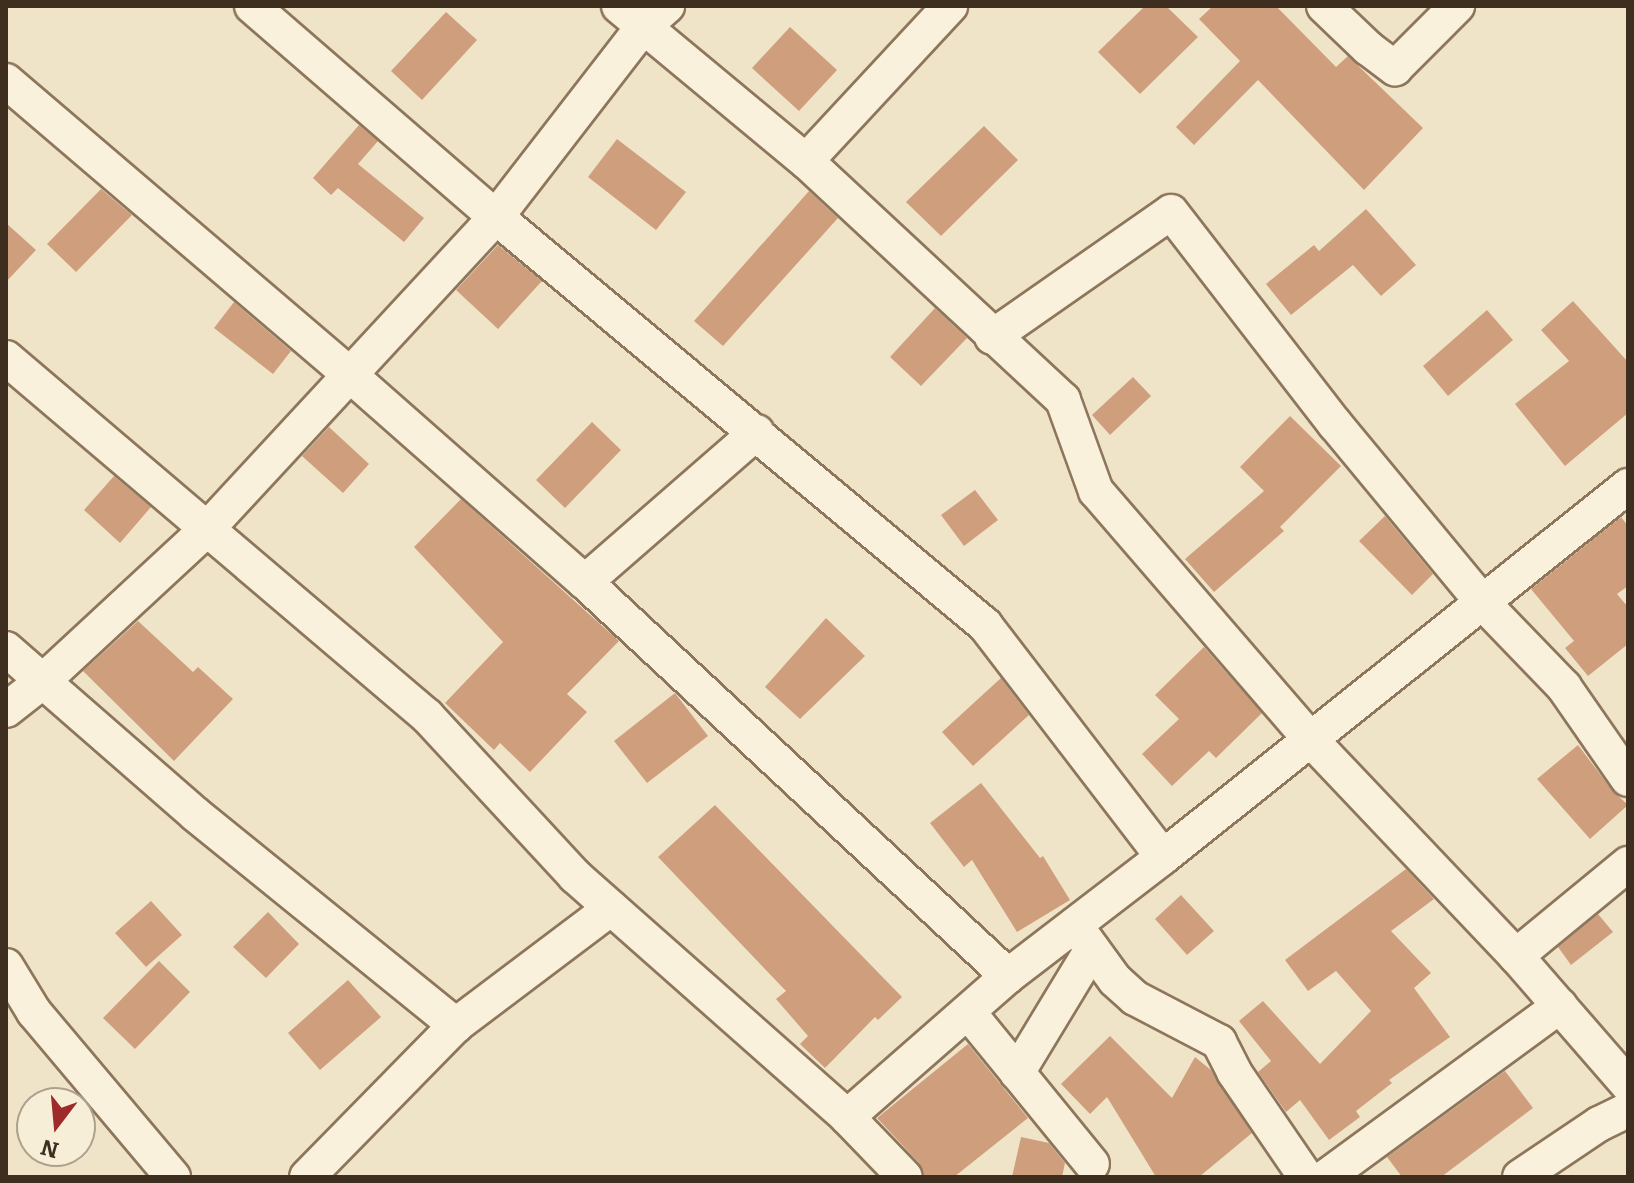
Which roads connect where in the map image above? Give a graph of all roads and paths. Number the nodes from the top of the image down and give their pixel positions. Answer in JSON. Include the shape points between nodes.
{"nodes":[{"id":1,"x":252,"y":6,"type":"edge"},
{"id":2,"x":950,"y":6,"type":"edge"},
{"id":3,"x":1324,"y":6,"type":"edge"},
{"id":4,"x":1457,"y":6,"type":"edge"},
{"id":5,"x":643,"y":13,"type":"edge"},
{"id":6,"x":6,"y":81,"type":"edge"},
{"id":7,"x":806,"y":161,"type":"junction"},
{"id":8,"x":496,"y":217,"type":"junction"},
{"id":9,"x":992,"y":337,"type":"junction"},
{"id":10,"x":6,"y":358,"type":"edge"},
{"id":11,"x":350,"y":375,"type":"junction"},
{"id":12,"x":757,"y":432,"type":"junction"},
{"id":13,"x":1628,"y":486,"type":"edge"},
{"id":14,"x":207,"y":529,"type":"junction"},
{"id":15,"x":585,"y":582,"type":"junction"},
{"id":16,"x":1483,"y":603,"type":"junction"},
{"id":17,"x":6,"y":649,"type":"edge"},
{"id":18,"x":43,"y":681,"type":"junction"},
{"id":19,"x":6,"y":710,"type":"edge"},
{"id":20,"x":1311,"y":740,"type":"junction"},
{"id":21,"x":1628,"y":779,"type":"edge"},
{"id":22,"x":1163,"y":857,"type":"junction"},
{"id":23,"x":1628,"y":864,"type":"edge"},
{"id":24,"x":611,"y":908,"type":"junction"},
{"id":25,"x":1083,"y":937,"type":"junction"},
{"id":26,"x":1516,"y":956,"type":"junction"},
{"id":27,"x":6,"y":966,"type":"edge"},
{"id":28,"x":1008,"y":976,"type":"junction"},
{"id":29,"x":1560,"y":1006,"type":"junction"},
{"id":30,"x":968,"y":1012,"type":"junction"},
{"id":31,"x":456,"y":1025,"type":"junction"},
{"id":32,"x":1017,"y":1073,"type":"junction"},
{"id":33,"x":1628,"y":1085,"type":"edge"},
{"id":34,"x":1628,"y":1110,"type":"edge"},
{"id":35,"x":847,"y":1117,"type":"junction"},
{"id":36,"x":1092,"y":1164,"type":"dead end"},
{"id":37,"x":173,"y":1177,"type":"edge"},
{"id":38,"x":307,"y":1177,"type":"edge"},
{"id":39,"x":905,"y":1177,"type":"edge"},
{"id":40,"x":1306,"y":1177,"type":"edge"},
{"id":41,"x":1326,"y":1177,"type":"edge"},
{"id":42,"x":1520,"y":1177,"type":"edge"}],
"edges":[{"from":1,"to":8,"type":"street"},
{"from":2,"to":7,"type":"street"},
{"from":3,"to":4,"type":"street","via":[[1395,68]]},
{"from":5,"to":7,"type":"street"},
{"from":5,"to":8,"type":"street"},
{"from":6,"to":11,"type":"street"},
{"from":7,"to":9,"type":"street"},
{"from":8,"to":11,"type":"street"},
{"from":8,"to":12,"type":"street"},
{"from":9,"to":16,"type":"street","via":[[1171,212],[1335,424]]},
{"from":9,"to":20,"type":"street","via":[[1063,400],[1096,491]]},
{"from":10,"to":14,"type":"street"},
{"from":11,"to":14,"type":"street"},
{"from":11,"to":15,"type":"street"},
{"from":12,"to":15,"type":"street"},
{"from":12,"to":22,"type":"street","via":[[985,625]]},
{"from":13,"to":16,"type":"street"},
{"from":14,"to":18,"type":"street"},
{"from":14,"to":24,"type":"street","via":[[427,716]]},
{"from":15,"to":28,"type":"street"},
{"from":16,"to":20,"type":"street"},
{"from":16,"to":21,"type":"street","via":[[1564,687]]},
{"from":17,"to":18,"type":"street"},
{"from":18,"to":19,"type":"street"},
{"from":18,"to":31,"type":"street","via":[[195,814]]},
{"from":20,"to":22,"type":"street"},
{"from":20,"to":26,"type":"street"},
{"from":22,"to":25,"type":"street"},
{"from":23,"to":26,"type":"street"},
{"from":24,"to":31,"type":"street"},
{"from":24,"to":35,"type":"street"},
{"from":25,"to":28,"type":"street"},
{"from":25,"to":32,"type":"street"},
{"from":25,"to":40,"type":"street","via":[[1135,998],[1219,1042]]},
{"from":26,"to":29,"type":"street"},
{"from":27,"to":37,"type":"street","via":[[34,1012]]},
{"from":28,"to":30,"type":"street"},
{"from":29,"to":33,"type":"street"},
{"from":29,"to":41,"type":"street"},
{"from":30,"to":32,"type":"street"},
{"from":30,"to":35,"type":"street"},
{"from":31,"to":38,"type":"street"},
{"from":32,"to":36,"type":"street"},
{"from":34,"to":42,"type":"street"},
{"from":35,"to":39,"type":"street"}]}
